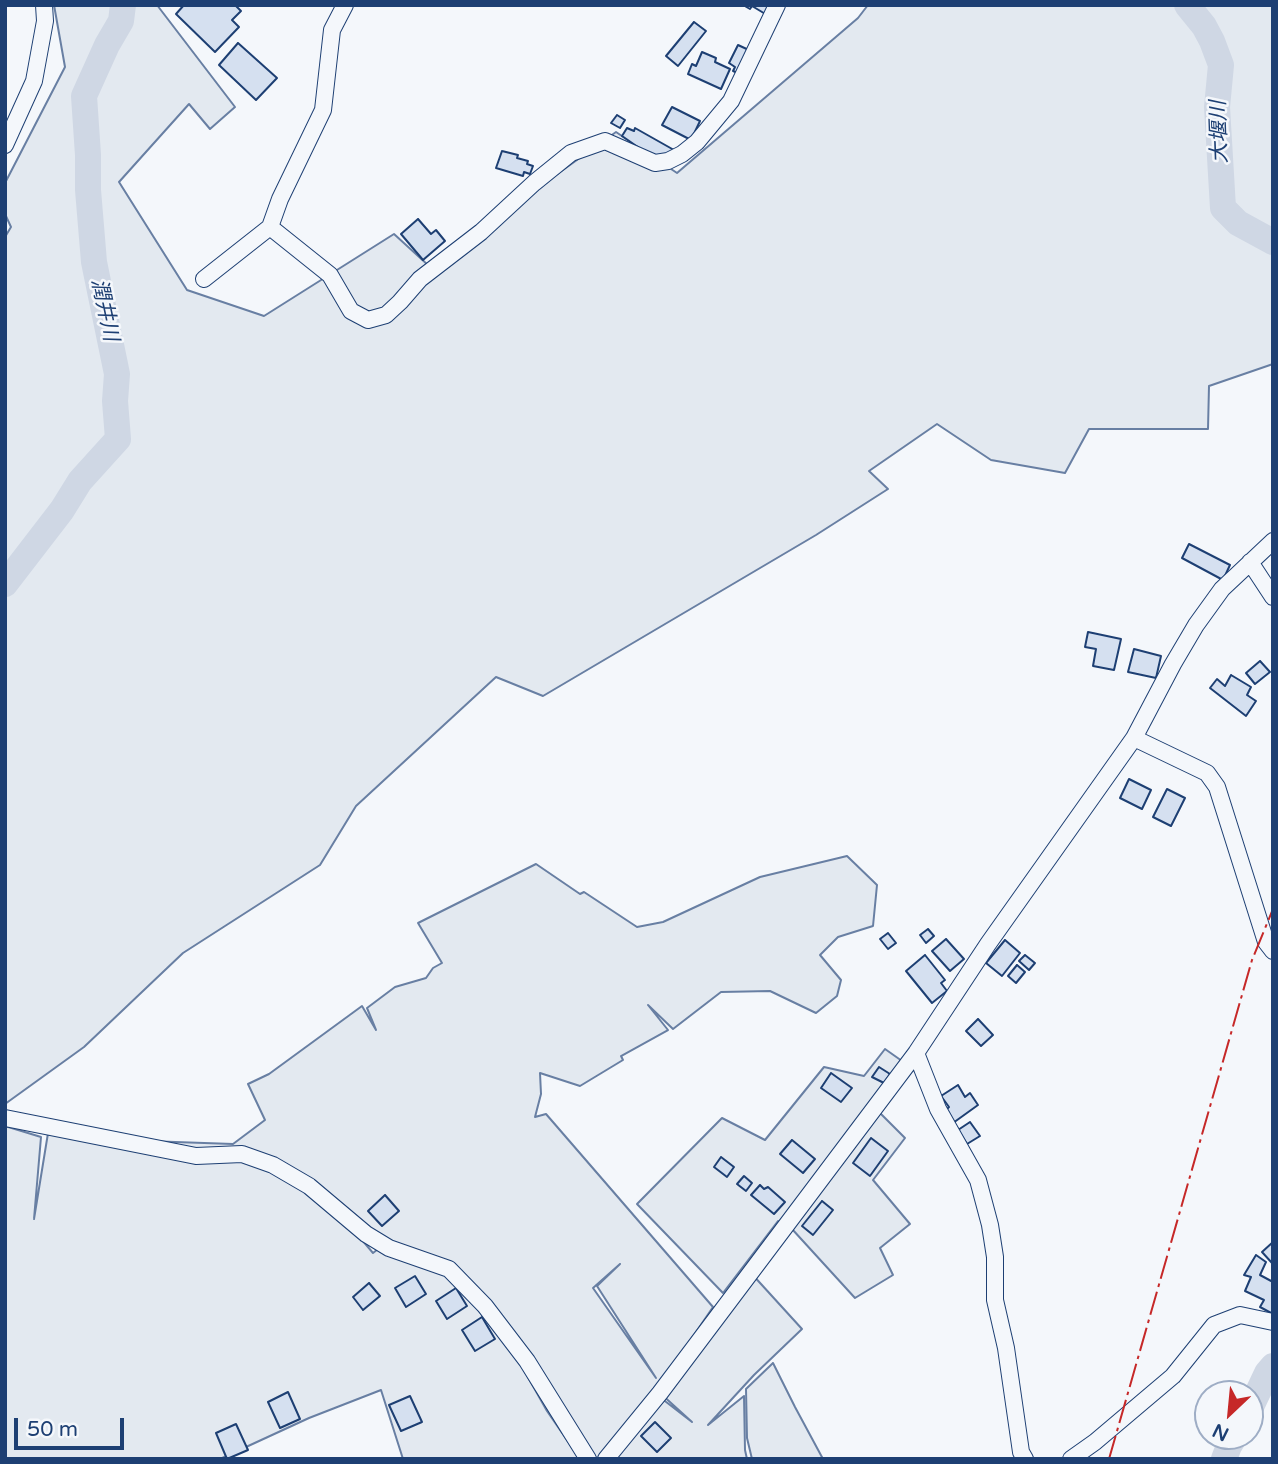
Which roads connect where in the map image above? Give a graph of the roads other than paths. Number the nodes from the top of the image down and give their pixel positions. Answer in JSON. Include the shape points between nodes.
{"nodes":[{"id":1,"x":44,"y":5,"type":"edge"},
{"id":2,"x":345,"y":5,"type":"edge"},
{"id":3,"x":776,"y":5,"type":"edge"},
{"id":4,"x":5,"y":145,"type":"edge"},
{"id":5,"x":270,"y":227,"type":"junction"},
{"id":6,"x":204,"y":279,"type":"dead end"},
{"id":7,"x":1273,"y":541,"type":"edge"},
{"id":8,"x":1250,"y":562,"type":"junction"},
{"id":9,"x":1273,"y":597,"type":"edge"},
{"id":10,"x":1134,"y":738,"type":"junction"},
{"id":11,"x":1273,"y":951,"type":"edge"},
{"id":12,"x":916,"y":1053,"type":"junction"},
{"id":13,"x":5,"y":1118,"type":"edge"},
{"id":14,"x":1273,"y":1322,"type":"edge"},
{"id":15,"x":588,"y":1459,"type":"edge"},
{"id":16,"x":606,"y":1459,"type":"edge"},
{"id":17,"x":1025,"y":1459,"type":"edge"},
{"id":18,"x":1071,"y":1459,"type":"edge"}],
"edges":[{"from":1,"to":4,"type":"street","via":[[34,81]]},
{"from":2,"to":5,"type":"street","via":[[332,30],[323,110]]},
{"from":3,"to":5,"type":"street","via":[[730,101],[682,155],[654,163],[606,141],[571,153],[420,279],[386,314],[368,320],[351,311],[330,275]]},
{"from":5,"to":6,"type":"street"},
{"from":7,"to":8,"type":"street"},
{"from":8,"to":9,"type":"street"},
{"from":8,"to":10,"type":"street","via":[[1222,589],[1196,625]]},
{"from":10,"to":11,"type":"street","via":[[1207,773],[1217,787],[1266,942]]},
{"from":10,"to":12,"type":"street"},
{"from":12,"to":16,"type":"street"},
{"from":12,"to":17,"type":"street","via":[[938,1109],[978,1180],[990,1225],[995,1300]]},
{"from":13,"to":15,"type":"street","via":[[196,1156],[242,1154],[299,1180],[389,1248],[449,1269],[485,1306],[527,1361]]},
{"from":14,"to":18,"type":"street","via":[[1240,1315],[1214,1325],[1173,1376]]}]}
